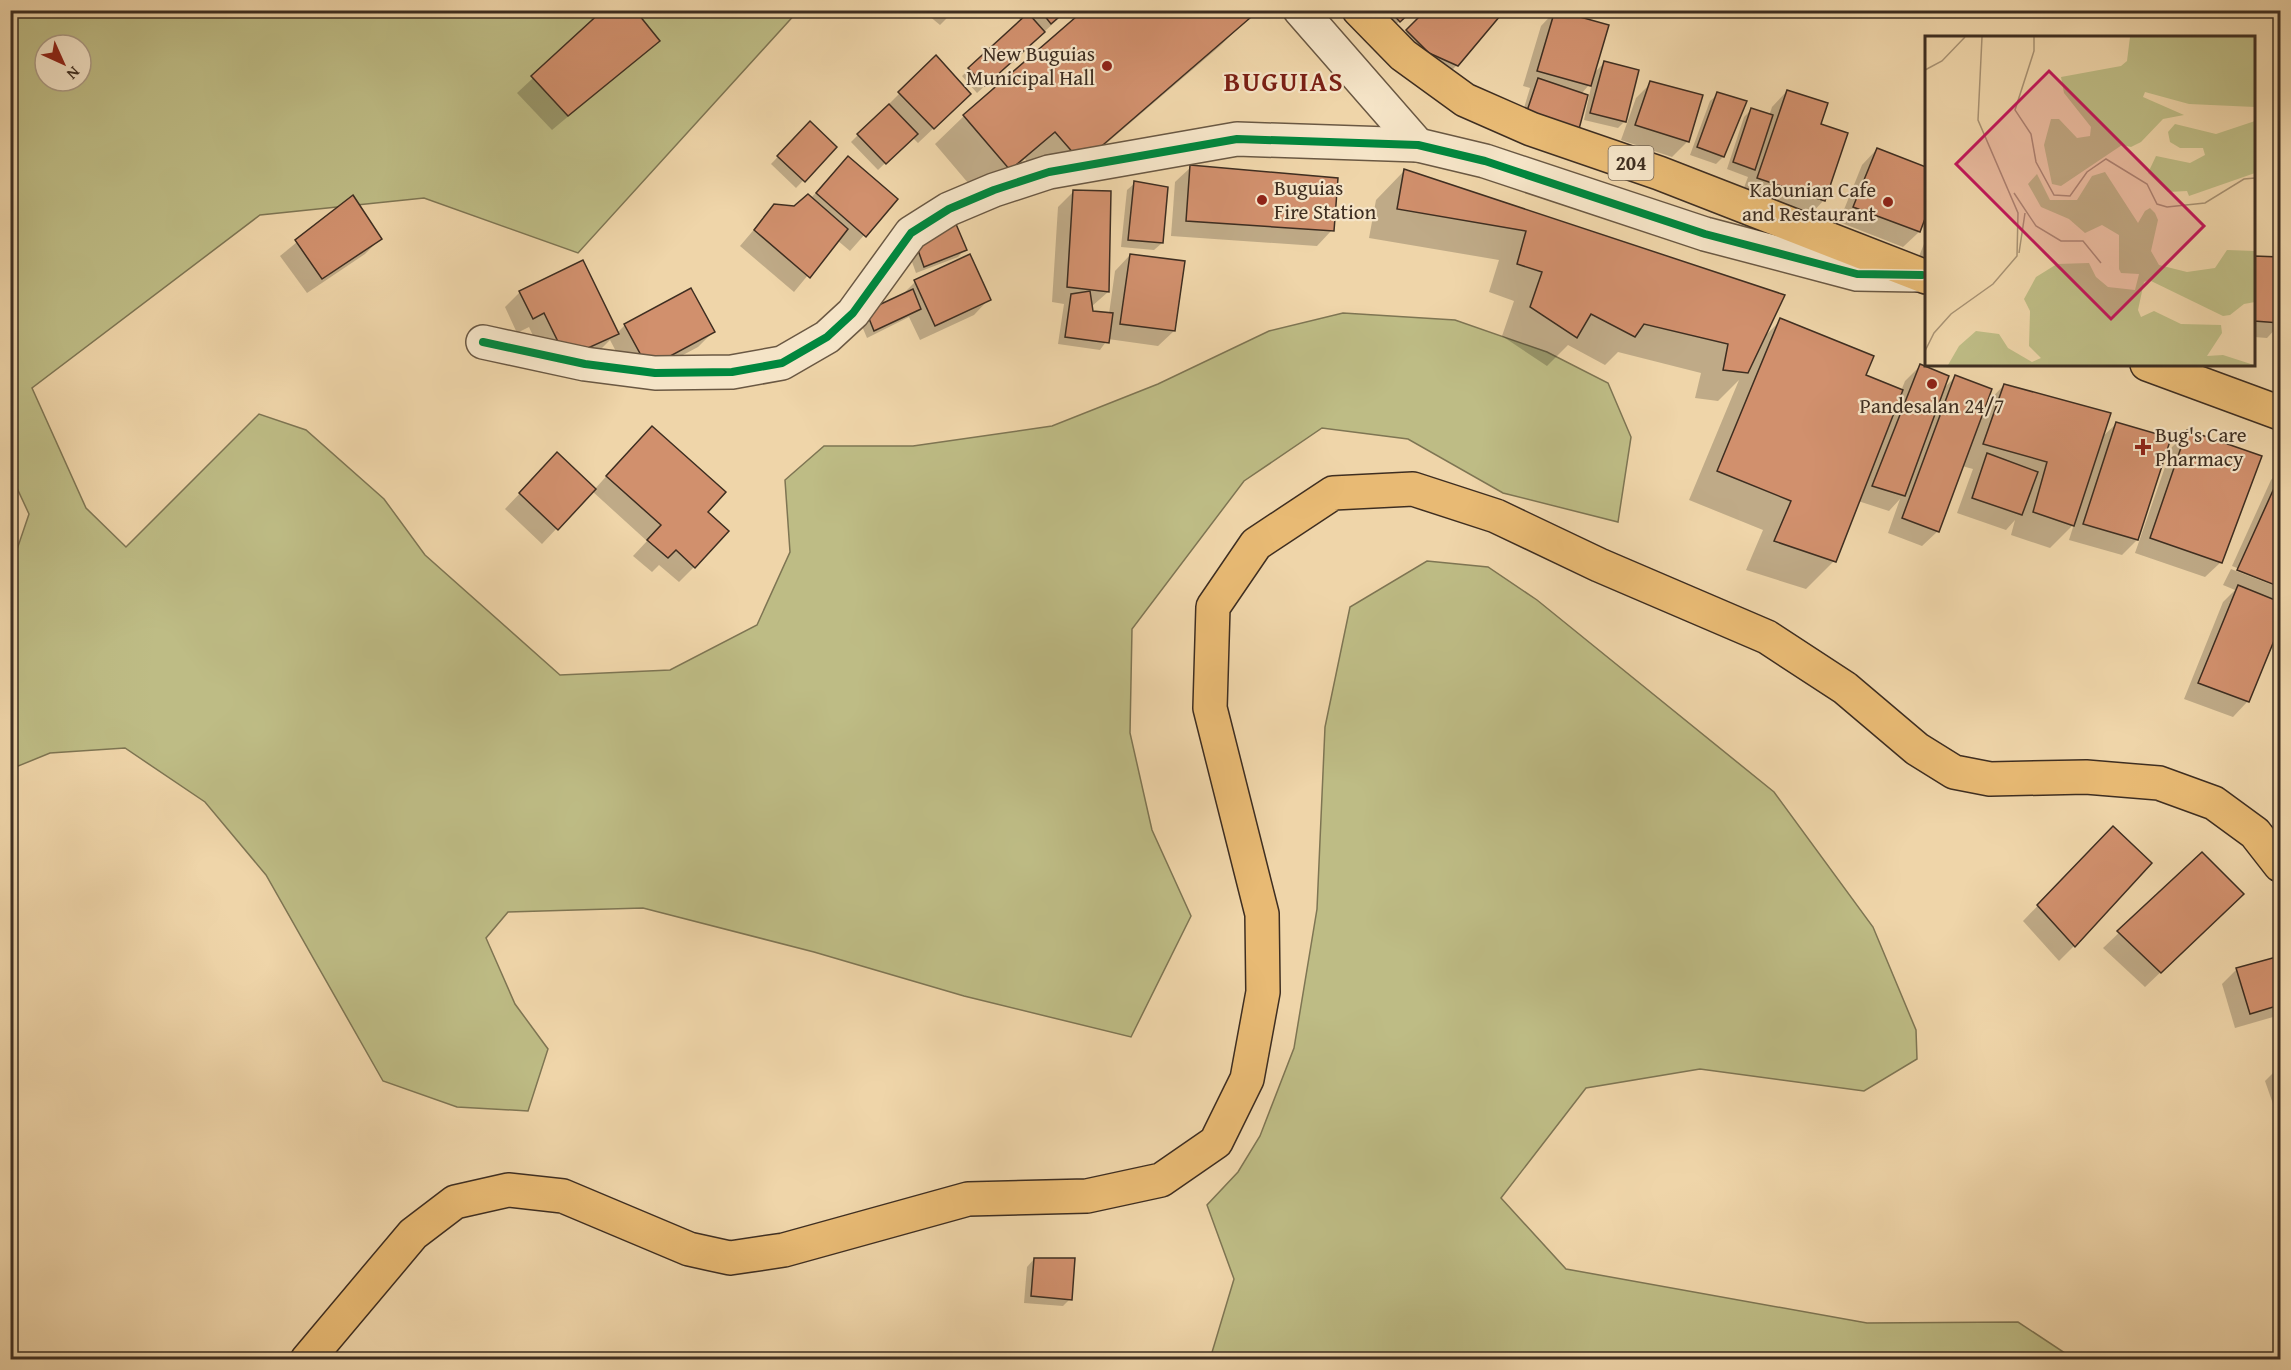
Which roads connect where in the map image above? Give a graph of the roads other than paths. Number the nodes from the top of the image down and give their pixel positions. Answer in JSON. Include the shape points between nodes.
{"nodes":[{"id":1,"x":1300,"y":10,"type":"edge"},
{"id":2,"x":1359,"y":10,"type":"edge"},
{"id":3,"x":1418,"y":145,"type":"junction"},
{"id":4,"x":1924,"y":276,"type":"edge"},
{"id":5,"x":483,"y":342,"type":"dead end"},
{"id":6,"x":2152,"y":366,"type":"edge"},
{"id":7,"x":2280,"y":413,"type":"edge"},
{"id":8,"x":2280,"y":866,"type":"edge"},
{"id":9,"x":307,"y":1359,"type":"edge"}],
"edges":[{"from":1,"to":3,"type":"street"},
{"from":2,"to":4,"type":"main road","number":"204","via":[[1403,55],[1465,100],[1531,129],[1659,173]]},
{"from":3,"to":4,"type":"street","via":[[1485,161],[1705,234],[1857,274]]},
{"from":3,"to":5,"type":"street","via":[[1237,139],[1050,172],[994,190],[949,209],[911,233],[853,312],[827,337],[782,363],[732,372],[655,373],[585,364]]},
{"from":6,"to":7,"type":"main road"},
{"from":8,"to":9,"type":"main road","via":[[2254,833],[2214,802],[2159,783],[2086,777],[1990,779],[1954,772],[1917,749],[1845,688],[1767,637],[1496,516],[1413,489],[1333,493],[1256,544],[1213,607],[1210,708],[1262,914],[1263,947],[1263,992],[1247,1079],[1216,1142],[1161,1180],[1087,1196],[968,1199],[784,1250],[730,1258],[689,1249],[563,1196],[508,1190],[455,1202],[413,1234]]}]}
